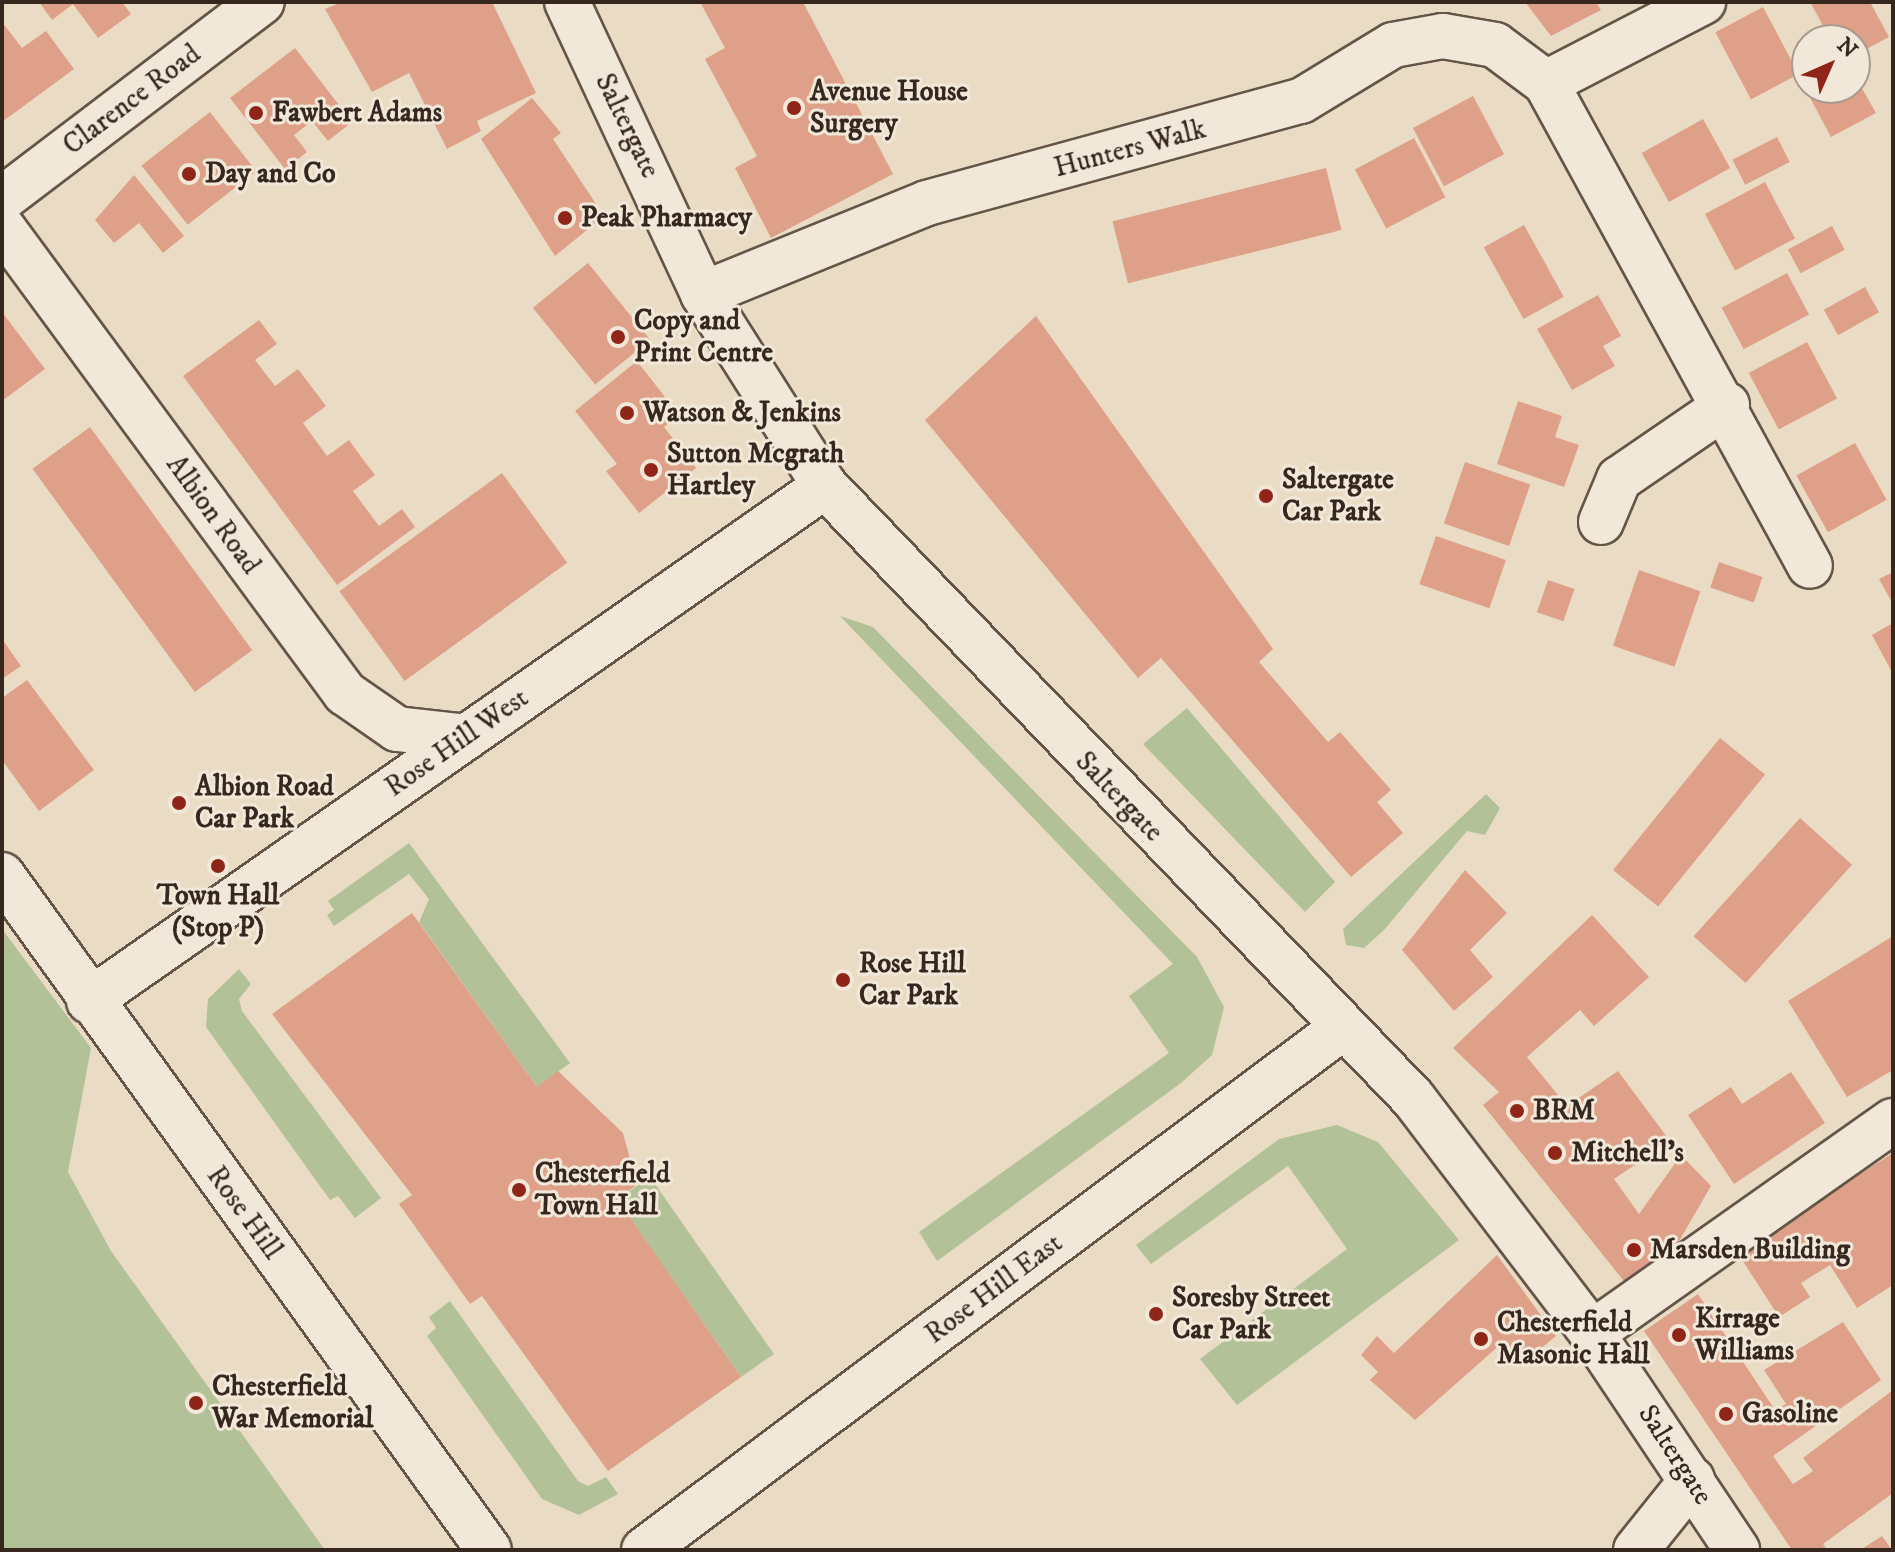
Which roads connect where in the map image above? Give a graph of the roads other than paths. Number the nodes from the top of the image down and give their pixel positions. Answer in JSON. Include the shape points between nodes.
{"nodes":[{"id":1,"x":262,"y":2,"type":"edge"},
{"id":2,"x":567,"y":2,"type":"edge"},
{"id":3,"x":1703,"y":2,"type":"edge"},
{"id":4,"x":1546,"y":83,"type":"junction"},
{"id":5,"x":2,"y":199,"type":"edge"},
{"id":6,"x":2,"y":227,"type":"edge"},
{"id":7,"x":703,"y":294,"type":"junction"},
{"id":8,"x":1727,"y":405,"type":"junction"},
{"id":9,"x":825,"y":486,"type":"junction"},
{"id":10,"x":1601,"y":522,"type":"dead end"},
{"id":11,"x":1810,"y":566,"type":"dead end"},
{"id":12,"x":467,"y":737,"type":"junction"},
{"id":13,"x":2,"y":875,"type":"edge"},
{"id":14,"x":89,"y":1001,"type":"junction"},
{"id":15,"x":1342,"y":1028,"type":"junction"},
{"id":16,"x":1893,"y":1121,"type":"edge"},
{"id":17,"x":1592,"y":1333,"type":"junction"},
{"id":18,"x":1692,"y":1480,"type":"junction"},
{"id":19,"x":489,"y":1550,"type":"edge"},
{"id":20,"x":644,"y":1550,"type":"edge"},
{"id":21,"x":1636,"y":1550,"type":"edge"},
{"id":22,"x":1737,"y":1550,"type":"edge"}],
"edges":[{"from":1,"to":5,"type":"street","name":"Clarence Road"},
{"from":2,"to":7,"type":"street","name":"Saltergate"},
{"from":3,"to":4,"type":"street"},
{"from":4,"to":7,"type":"street","name":"Hunters Walk","via":[[1495,45],[1443,36],[1393,45],[1301,101],[927,203]]},
{"from":4,"to":8,"type":"street","name":"Hunters Walk"},
{"from":6,"to":12,"type":"street","name":"Albion Road","via":[[345,693],[397,729]]},
{"from":7,"to":9,"type":"street","name":"Saltergate"},
{"from":8,"to":10,"type":"street","via":[[1619,479]]},
{"from":8,"to":11,"type":"street","name":"Hunters Walk"},
{"from":9,"to":12,"type":"street","name":"Rose Hill West"},
{"from":9,"to":15,"type":"street","name":"Saltergate"},
{"from":12,"to":14,"type":"street","name":"Rose Hill West"},
{"from":13,"to":14,"type":"street","name":"Rose Hill"},
{"from":14,"to":19,"type":"street","name":"Rose Hill"},
{"from":15,"to":17,"type":"street","name":"Saltergate","via":[[1422,1110]]},
{"from":15,"to":20,"type":"street","name":"Rose Hill East"},
{"from":16,"to":17,"type":"street"},
{"from":17,"to":18,"type":"street","name":"Saltergate"},
{"from":18,"to":21,"type":"street"},
{"from":18,"to":22,"type":"street","name":"Saltergate"}]}
